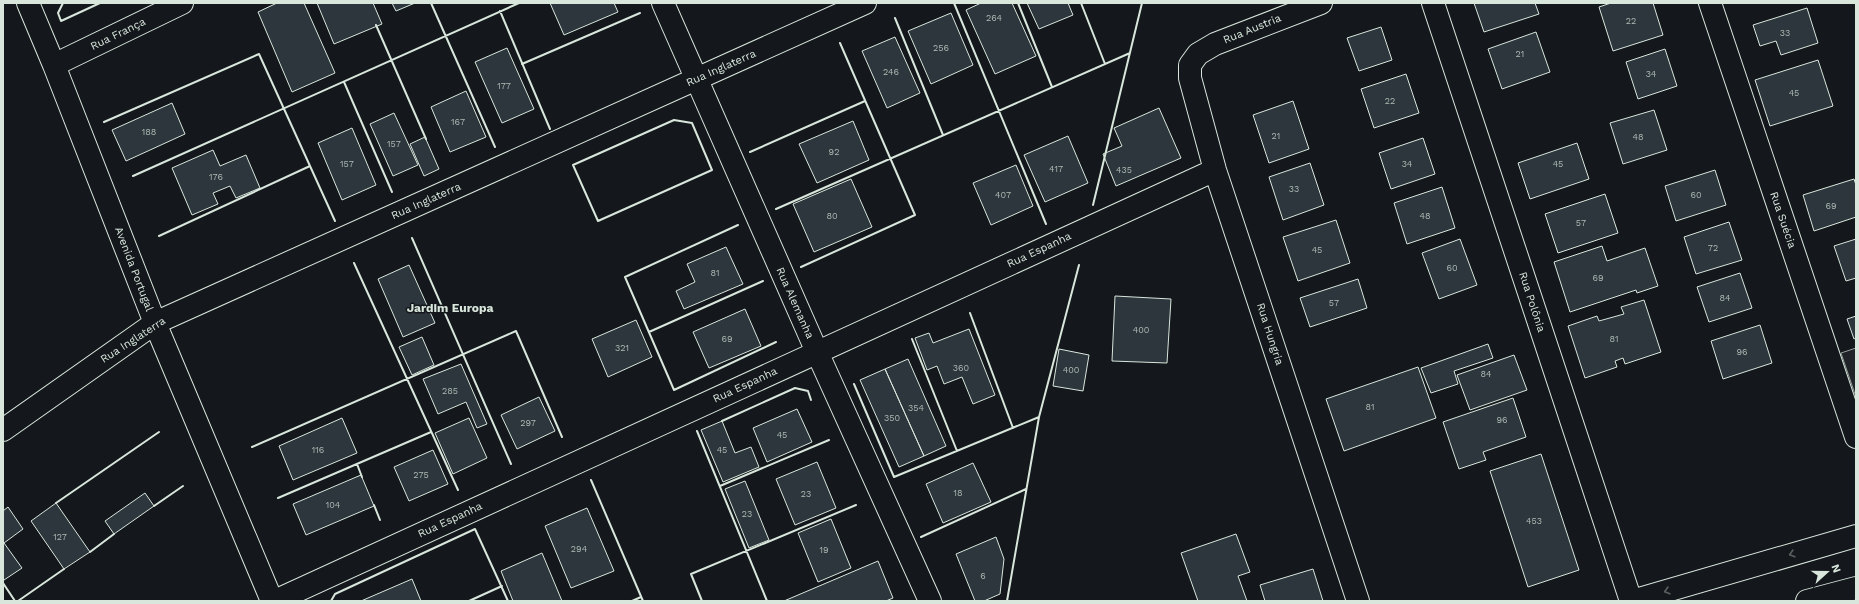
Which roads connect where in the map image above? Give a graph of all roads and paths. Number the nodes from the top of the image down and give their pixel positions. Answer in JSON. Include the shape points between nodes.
{"nodes":[{"id":1,"x":182,"y":3,"type":"edge"},
{"id":2,"x":663,"y":3,"type":"edge"},
{"id":3,"x":865,"y":3,"type":"edge"},
{"id":4,"x":1321,"y":3,"type":"edge"},
{"id":5,"x":1433,"y":3,"type":"edge"},
{"id":6,"x":1710,"y":3,"type":"edge"},
{"id":7,"x":34,"y":7,"type":"edge"},
{"id":8,"x":54,"y":65,"type":"junction"},
{"id":9,"x":1190,"y":65,"type":"joint"},
{"id":10,"x":697,"y":79,"type":"junction"},
{"id":11,"x":1215,"y":170,"type":"junction"},
{"id":12,"x":155,"y":323,"type":"junction"},
{"id":13,"x":817,"y":352,"type":"junction"},
{"id":14,"x":3,"y":430,"type":"edge"},
{"id":15,"x":1856,"y":437,"type":"edge"},
{"id":16,"x":1856,"y":536,"type":"edge"},
{"id":17,"x":1856,"y":588,"type":"edge"},
{"id":18,"x":273,"y":601,"type":"edge"},
{"id":19,"x":930,"y":601,"type":"edge"},
{"id":20,"x":1358,"y":601,"type":"edge"},
{"id":21,"x":1632,"y":601,"type":"edge"},
{"id":22,"x":1807,"y":601,"type":"edge"}],
"edges":[{"from":1,"to":8,"type":"street","name":"Rua França"},
{"from":2,"to":10,"type":"street","name":"Rua Alemanha"},
{"from":3,"to":10,"type":"street","name":"Rua Inglaterra"},
{"from":4,"to":9,"type":"street","name":"Rua Austria","via":[[1215,44],[1198,54]]},
{"from":5,"to":21,"type":"street","name":"Rua Polônia"},
{"from":6,"to":15,"type":"street","name":"Rua Suécia"},
{"from":7,"to":8,"type":"street","name":"Avenida Portugal"},
{"from":8,"to":12,"type":"street","name":"Avenida Portugal"},
{"from":9,"to":11,"type":"street","name":"Rua Hungria","via":[[1190,78]]},
{"from":10,"to":12,"type":"street","name":"Rua Inglaterra"},
{"from":10,"to":13,"type":"street","name":"Rua Alemanha"},
{"from":11,"to":13,"type":"street","name":"Rua Espanha"},
{"from":11,"to":20,"type":"street","name":"Rua Hungria"},
{"from":12,"to":14,"type":"street","name":"Rua Inglaterra"},
{"from":12,"to":18,"type":"street","name":"Avenida Portugal"},
{"from":13,"to":18,"type":"street","name":"Rua Espanha"},
{"from":13,"to":19,"type":"street","name":"Rua Alemanha"},
{"from":16,"to":21,"type":"street","one_way":true},
{"from":17,"to":22,"type":"street"}]}
